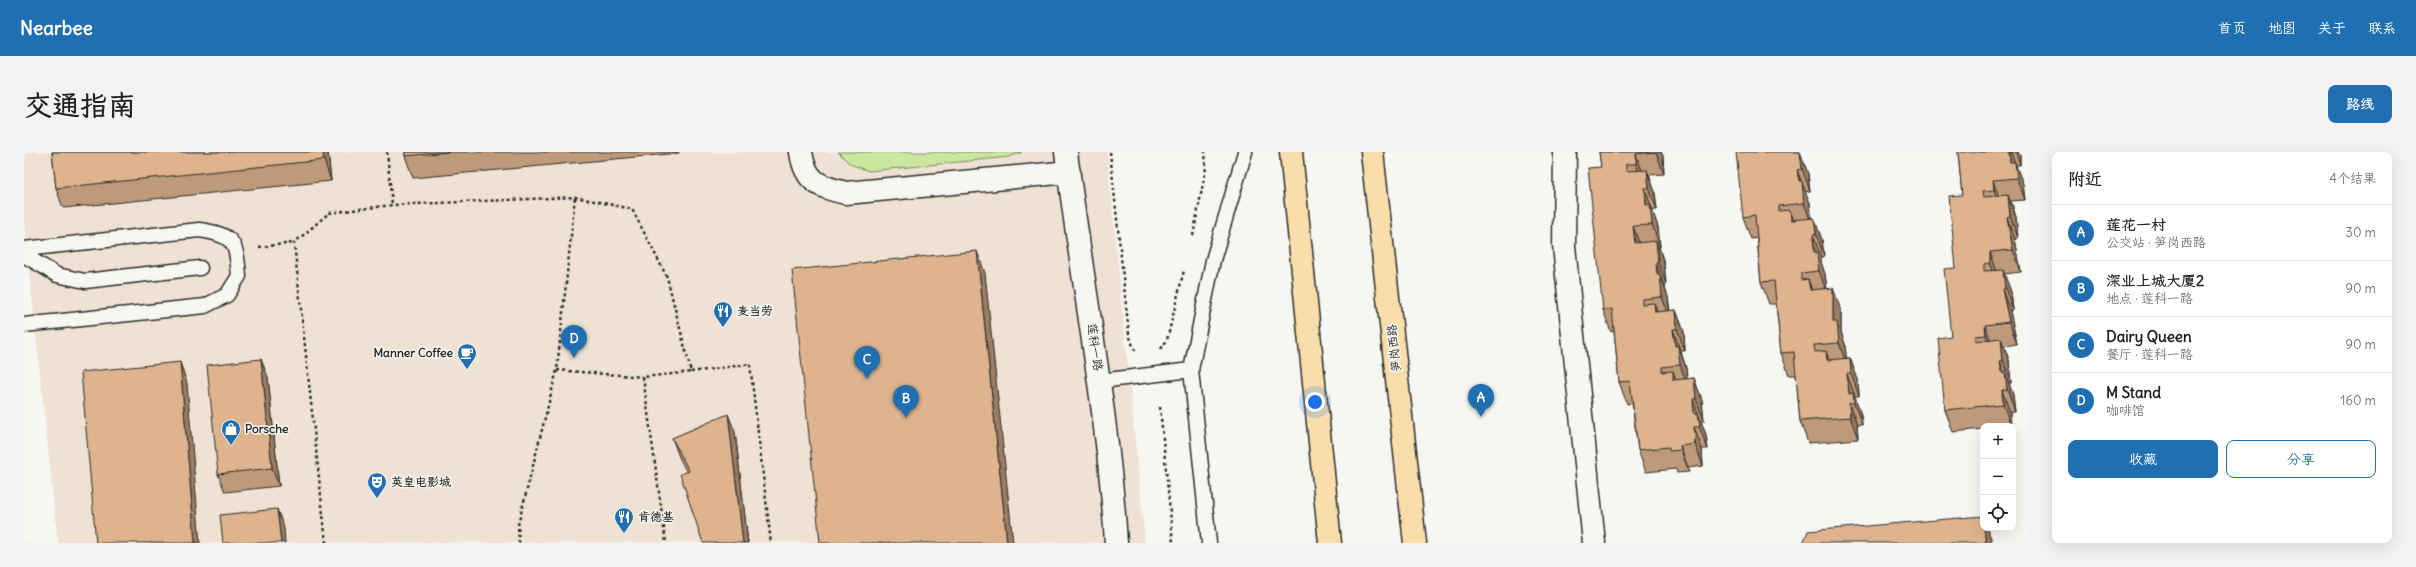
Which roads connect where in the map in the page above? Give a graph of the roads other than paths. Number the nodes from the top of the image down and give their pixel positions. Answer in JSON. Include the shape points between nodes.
{"nodes":[{"id":1,"x":801,"y":152,"type":"edge"},
{"id":2,"x":1245,"y":152,"type":"edge"},
{"id":3,"x":1291,"y":152,"type":"edge"},
{"id":4,"x":1372,"y":152,"type":"edge"},
{"id":5,"x":1564,"y":152,"type":"edge"},
{"id":6,"x":1068,"y":162,"type":"edge"},
{"id":7,"x":24,"y":249,"type":"edge"},
{"id":8,"x":24,"y":255,"type":"edge"},
{"id":9,"x":200,"y":268,"type":"dead end"},
{"id":10,"x":24,"y":325,"type":"edge"},
{"id":11,"x":1191,"y":370,"type":"junction"},
{"id":12,"x":1100,"y":381,"type":"junction"},
{"id":13,"x":1116,"y":543,"type":"edge"},
{"id":14,"x":1209,"y":543,"type":"edge"},
{"id":15,"x":1330,"y":543,"type":"edge"},
{"id":16,"x":1415,"y":543,"type":"edge"},
{"id":17,"x":1594,"y":543,"type":"edge"}],
"edges":[{"from":1,"to":6,"type":"street","via":[[806,172],[816,184],[846,193]]},
{"from":2,"to":11,"type":"lane","via":[[1213,260]]},
{"from":3,"to":15,"type":"main road"},
{"from":4,"to":16,"type":"main road","name":"笋岗西路"},
{"from":5,"to":17,"type":"street","via":[[1564,246]]},
{"from":6,"to":12,"type":"street","name":"莲科一路"},
{"from":7,"to":10,"type":"lane","via":[[199,230],[222,234],[236,249],[239,276],[227,295],[205,306]]},
{"from":8,"to":9,"type":"lane","via":[[56,275],[85,280]]},
{"from":11,"to":12,"type":"lane"},
{"from":11,"to":14,"type":"lane"},
{"from":12,"to":13,"type":"street","name":"莲科一路"}]}
